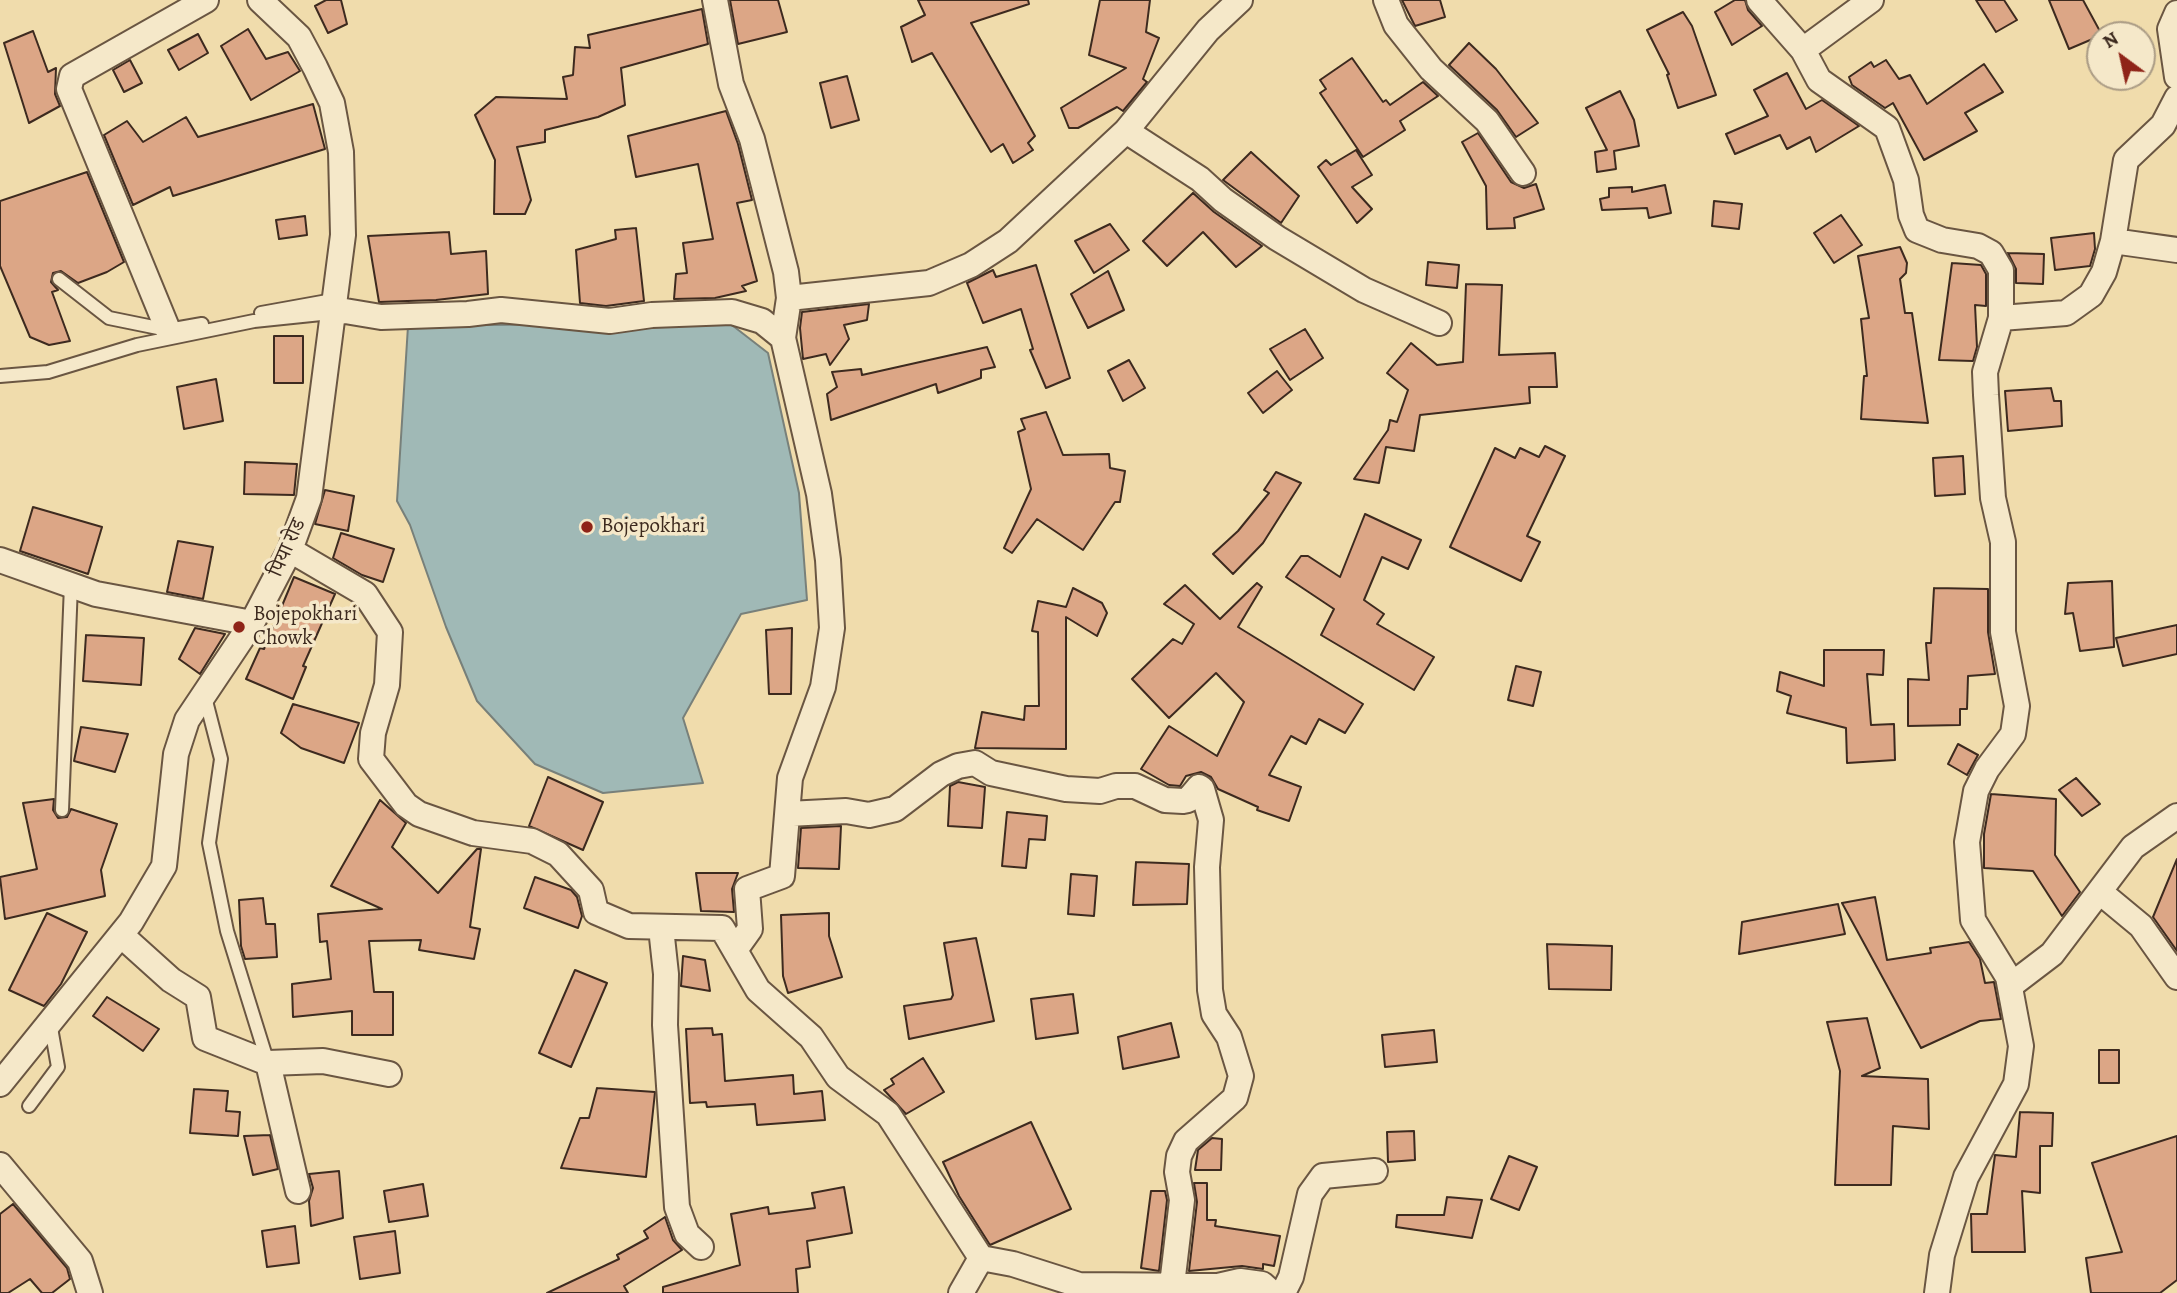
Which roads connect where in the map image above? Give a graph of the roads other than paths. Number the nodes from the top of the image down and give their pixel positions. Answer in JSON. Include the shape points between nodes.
{"nodes":[{"id":1,"x":206,"y":0,"type":"edge"},
{"id":2,"x":260,"y":0,"type":"edge"},
{"id":3,"x":715,"y":0,"type":"edge"},
{"id":4,"x":1240,"y":0,"type":"edge"},
{"id":5,"x":1386,"y":0,"type":"edge"},
{"id":6,"x":1759,"y":0,"type":"edge"},
{"id":7,"x":1871,"y":0,"type":"edge"},
{"id":8,"x":2177,"y":13,"type":"edge"},
{"id":9,"x":1803,"y":50,"type":"junction"},
{"id":10,"x":2177,"y":77,"type":"edge"},
{"id":11,"x":2177,"y":98,"type":"edge"},
{"id":12,"x":1126,"y":131,"type":"junction"},
{"id":13,"x":1523,"y":173,"type":"dead end"},
{"id":14,"x":2113,"y":241,"type":"junction"},
{"id":15,"x":2177,"y":250,"type":"edge"},
{"id":16,"x":59,"y":279,"type":"dead end"},
{"id":17,"x":789,"y":298,"type":"junction"},
{"id":18,"x":332,"y":307,"type":"junction"},
{"id":19,"x":2001,"y":318,"type":"junction"},
{"id":20,"x":1439,"y":323,"type":"dead end"},
{"id":21,"x":168,"y":330,"type":"junction"},
{"id":22,"x":783,"y":338,"type":"junction"},
{"id":23,"x":0,"y":376,"type":"edge"},
{"id":24,"x":290,"y":550,"type":"junction"},
{"id":25,"x":0,"y":560,"type":"edge"},
{"id":26,"x":71,"y":584,"type":"junction"},
{"id":27,"x":252,"y":623,"type":"junction"},
{"id":28,"x":204,"y":694,"type":"junction"},
{"id":29,"x":62,"y":810,"type":"dead end"},
{"id":30,"x":788,"y":814,"type":"junction"},
{"id":31,"x":2177,"y":816,"type":"edge"},
{"id":32,"x":2099,"y":892,"type":"junction"},
{"id":33,"x":661,"y":928,"type":"junction"},
{"id":34,"x":121,"y":935,"type":"junction"},
{"id":35,"x":735,"y":950,"type":"junction"},
{"id":36,"x":2177,"y":977,"type":"edge"},
{"id":37,"x":2010,"y":986,"type":"junction"},
{"id":38,"x":50,"y":1022,"type":"junction"},
{"id":39,"x":268,"y":1063,"type":"junction"},
{"id":40,"x":389,"y":1074,"type":"dead end"},
{"id":41,"x":0,"y":1084,"type":"edge"},
{"id":42,"x":29,"y":1106,"type":"dead end"},
{"id":43,"x":0,"y":1165,"type":"edge"},
{"id":44,"x":1375,"y":1171,"type":"dead end"},
{"id":45,"x":298,"y":1191,"type":"dead end"},
{"id":46,"x":701,"y":1247,"type":"dead end"},
{"id":47,"x":981,"y":1258,"type":"junction"},
{"id":48,"x":1172,"y":1285,"type":"junction"},
{"id":49,"x":1079,"y":1289,"type":"edge"},
{"id":50,"x":90,"y":1293,"type":"edge"},
{"id":51,"x":961,"y":1293,"type":"edge"},
{"id":52,"x":1272,"y":1293,"type":"edge"},
{"id":53,"x":1283,"y":1293,"type":"edge"},
{"id":54,"x":1937,"y":1293,"type":"edge"}],
"edges":[{"from":1,"to":21,"type":"street","via":[[72,76],[69,89]]},
{"from":2,"to":18,"type":"street","name":"पिया रोड","via":[[299,37],[332,103],[341,152],[344,233]]},
{"from":3,"to":17,"type":"street","via":[[731,84],[777,227]]},
{"from":4,"to":12,"type":"street","via":[[1208,30]]},
{"from":5,"to":13,"type":"street","via":[[1396,25],[1431,69],[1488,121]]},
{"from":6,"to":9,"type":"street"},
{"from":7,"to":9,"type":"street"},
{"from":8,"to":10,"type":"street","via":[[2170,29]]},
{"from":9,"to":19,"type":"street","via":[[1819,80],[1887,128],[1906,180],[1917,230],[1991,253],[2001,270]]},
{"from":11,"to":14,"type":"street","via":[[2163,125],[2126,160]]},
{"from":12,"to":17,"type":"street","via":[[1008,241],[971,265],[929,283]]},
{"from":12,"to":20,"type":"street","via":[[1200,179],[1277,239],[1364,290]]},
{"from":14,"to":15,"type":"street"},
{"from":14,"to":19,"type":"street","via":[[2091,295],[2066,313]]},
{"from":16,"to":21,"type":"lane","via":[[109,318]]},
{"from":17,"to":22,"type":"street"},
{"from":18,"to":21,"type":"lane"},
{"from":18,"to":22,"type":"street","via":[[382,317],[501,310],[610,321],[732,312],[762,321]]},
{"from":18,"to":23,"type":"lane","via":[[136,345],[48,372]]},
{"from":18,"to":24,"type":"street","name":"पिया रोड","via":[[309,498]]},
{"from":19,"to":37,"type":"street","via":[[1986,372],[1986,395],[1993,498],[2003,542],[2003,632],[2017,706],[2015,725],[1976,791],[1967,842],[1973,920]]},
{"from":22,"to":30,"type":"street","via":[[819,494],[832,628],[823,687],[790,778]]},
{"from":24,"to":27,"type":"street","name":"पिया रोड"},
{"from":24,"to":33,"type":"street","via":[[365,594],[390,632],[387,685],[373,733],[371,759],[406,805],[473,833],[532,841],[573,867],[591,890],[596,912],[629,926]]},
{"from":25,"to":26,"type":"street"},
{"from":26,"to":27,"type":"street","via":[[96,594]]},
{"from":26,"to":29,"type":"lane"},
{"from":27,"to":28,"type":"street","name":"पिया रोड"},
{"from":28,"to":34,"type":"street","name":"पिया रोड","via":[[187,720],[176,754],[164,866]]},
{"from":28,"to":39,"type":"lane","via":[[221,759],[209,843],[227,931]]},
{"from":30,"to":35,"type":"street","via":[[782,876],[747,889],[750,929]]},
{"from":30,"to":48,"type":"street","via":[[846,811],[869,815],[895,809],[940,774],[975,763],[991,773],[1066,789],[1135,786],[1165,800],[1183,801],[1199,786],[1202,789],[1211,820],[1207,845],[1213,1014],[1229,1037],[1241,1076],[1235,1098],[1186,1141],[1179,1156],[1182,1200]]},
{"from":31,"to":32,"type":"street","via":[[2133,847]]},
{"from":32,"to":36,"type":"street","via":[[2141,926]]},
{"from":32,"to":37,"type":"street","via":[[2052,954]]},
{"from":33,"to":35,"type":"street","via":[[722,928]]},
{"from":33,"to":46,"type":"street","via":[[677,1208],[687,1234]]},
{"from":34,"to":38,"type":"street","name":"पिया रोड"},
{"from":34,"to":39,"type":"street","via":[[171,981],[198,998],[205,1038]]},
{"from":35,"to":47,"type":"street","via":[[758,990],[811,1037],[838,1077],[888,1114]]},
{"from":37,"to":54,"type":"street","via":[[2021,1046],[2016,1084],[1966,1177],[1942,1255]]},
{"from":38,"to":41,"type":"street","name":"पिया रोड"},
{"from":38,"to":42,"type":"lane","via":[[58,1067]]},
{"from":39,"to":40,"type":"street","via":[[323,1061]]},
{"from":39,"to":45,"type":"street"},
{"from":43,"to":50,"type":"street","via":[[80,1261]]},
{"from":44,"to":53,"type":"street","via":[[1323,1176],[1310,1194],[1291,1277]]},
{"from":47,"to":49,"type":"street","via":[[1013,1264]]},
{"from":47,"to":51,"type":"street"},
{"from":48,"to":49,"type":"street"},
{"from":48,"to":52,"type":"street","via":[[1218,1286],[1240,1281],[1262,1284]]}]}
